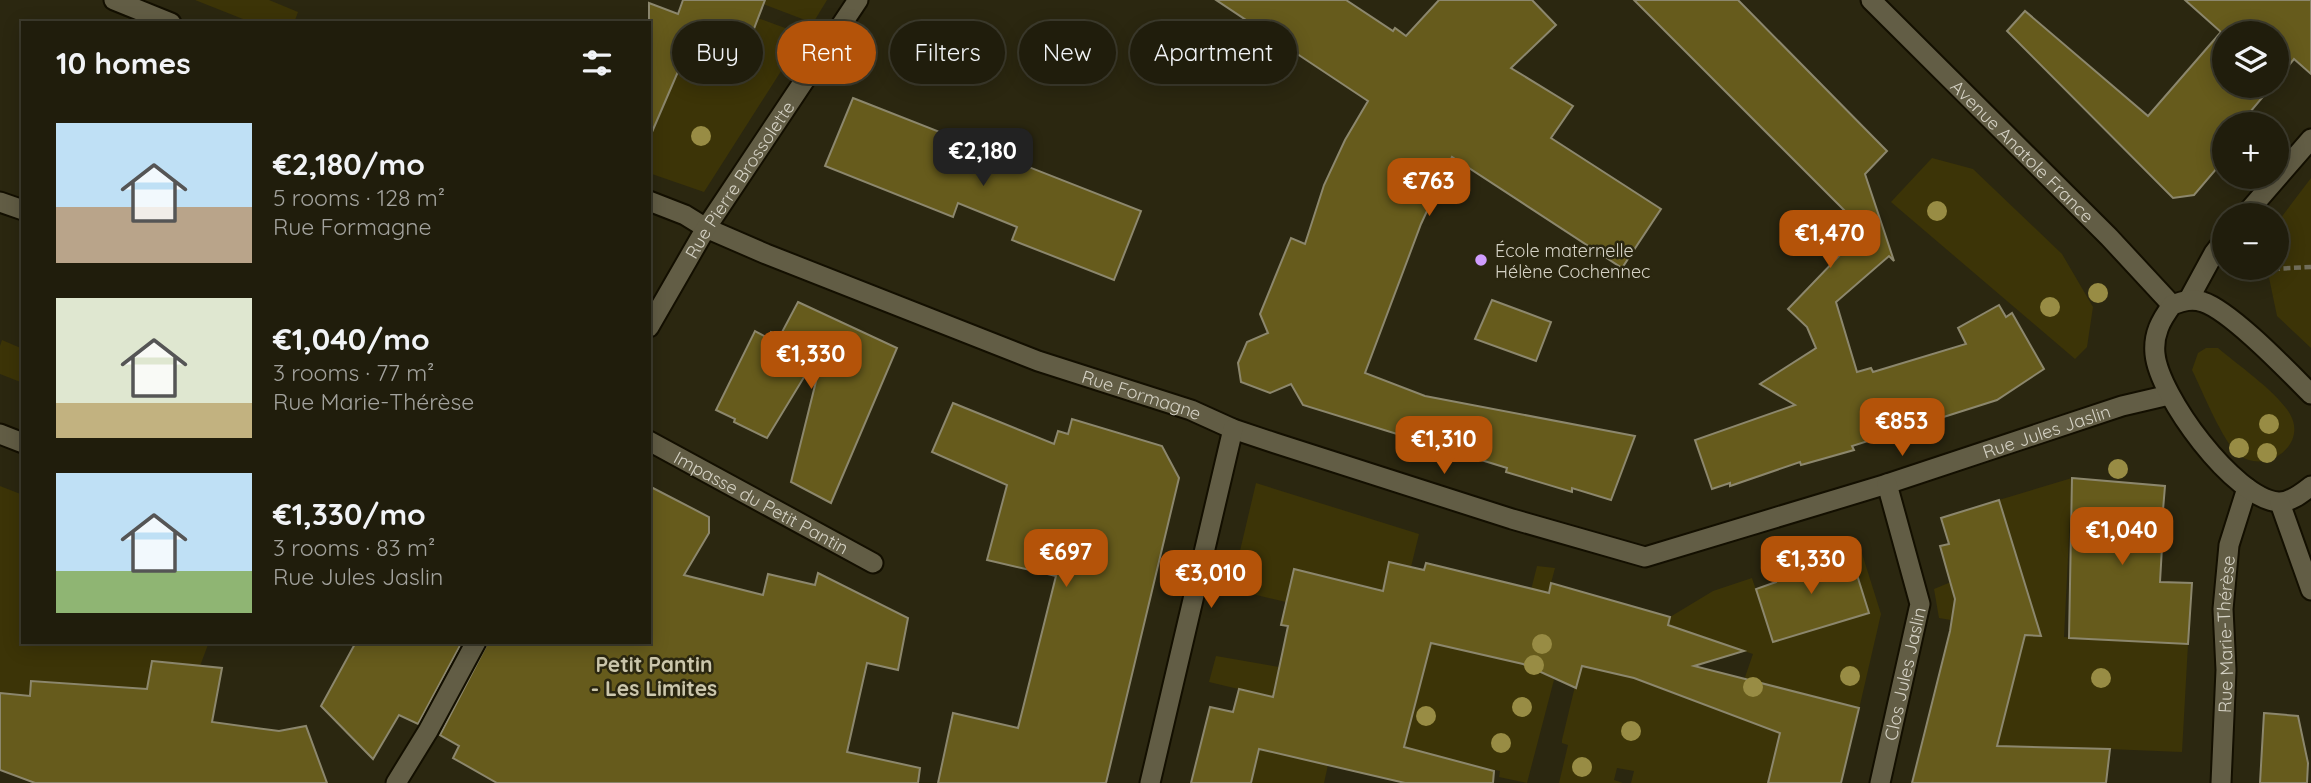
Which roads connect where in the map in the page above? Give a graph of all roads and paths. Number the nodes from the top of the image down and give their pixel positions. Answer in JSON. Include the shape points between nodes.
{"nodes":[{"id":1,"x":114,"y":0,"type":"edge"},
{"id":2,"x":858,"y":0,"type":"edge"},
{"id":3,"x":1871,"y":0,"type":"edge"},
{"id":4,"x":166,"y":21,"type":"edge"},
{"id":5,"x":2311,"y":139,"type":"edge"},
{"id":6,"x":0,"y":202,"type":"edge"},
{"id":7,"x":651,"y":202,"type":"edge"},
{"id":8,"x":2255,"y":203,"type":"edge"},
{"id":9,"x":21,"y":209,"type":"edge"},
{"id":10,"x":706,"y":228,"type":"junction"},
{"id":11,"x":2212,"y":256,"type":"edge"},
{"id":12,"x":2311,"y":267,"type":"edge"},
{"id":13,"x":2289,"y":268,"type":"edge"},
{"id":14,"x":2180,"y":302,"type":"junction"},
{"id":15,"x":651,"y":324,"type":"edge"},
{"id":16,"x":2311,"y":394,"type":"edge"},
{"id":17,"x":2169,"y":395,"type":"junction"},
{"id":18,"x":1233,"y":429,"type":"junction"},
{"id":19,"x":0,"y":434,"type":"edge"},
{"id":20,"x":21,"y":442,"type":"edge"},
{"id":21,"x":651,"y":442,"type":"edge"},
{"id":22,"x":1887,"y":484,"type":"junction"},
{"id":23,"x":2311,"y":486,"type":"edge"},
{"id":24,"x":2247,"y":488,"type":"junction"},
{"id":25,"x":2280,"y":503,"type":"junction"},
{"id":26,"x":1645,"y":557,"type":"joint"},
{"id":27,"x":873,"y":563,"type":"dead end"},
{"id":28,"x":2311,"y":590,"type":"edge"},
{"id":29,"x":475,"y":644,"type":"edge"},
{"id":30,"x":396,"y":783,"type":"edge"},
{"id":31,"x":1150,"y":783,"type":"edge"},
{"id":32,"x":1880,"y":783,"type":"edge"},
{"id":33,"x":2221,"y":783,"type":"edge"}],
"edges":[{"from":1,"to":4,"type":"street"},
{"from":2,"to":10,"type":"street","name":"Rue Pierre Brossolette"},
{"from":3,"to":14,"type":"street","name":"Avenue Anatole France"},
{"from":5,"to":8,"type":"street"},
{"from":6,"to":9,"type":"street"},
{"from":7,"to":10,"type":"street","name":"Rue Formagne"},
{"from":10,"to":15,"type":"street","name":"Rue Pierre Brossolette"},
{"from":10,"to":18,"type":"street","name":"Rue Formagne","via":[[1038,361],[1191,410]]},
{"from":11,"to":14,"type":"street"},
{"from":12,"to":13,"type":"path"},
{"from":14,"to":16,"type":"street","via":[[2214,307]]},
{"from":14,"to":17,"type":"street","via":[[2157,326],[2155,355]]},
{"from":17,"to":22,"type":"street","name":"Rue Jules Jaslin","via":[[2122,406]]},
{"from":17,"to":24,"type":"street","via":[[2206,449]]},
{"from":18,"to":26,"type":"street","name":"Rue Formagne"},
{"from":18,"to":31,"type":"street"},
{"from":19,"to":20,"type":"street"},
{"from":21,"to":27,"type":"street","name":"Impasse du Petit Pantin"},
{"from":22,"to":26,"type":"street","name":"Rue Jules Jaslin"},
{"from":22,"to":32,"type":"street","name":"Clos Jules Jaslin","via":[[1920,604]]},
{"from":23,"to":25,"type":"street"},
{"from":24,"to":25,"type":"street"},
{"from":24,"to":33,"type":"street","name":"Rue Marie-Thérèse","via":[[2229,545],[2224,596]]},
{"from":25,"to":28,"type":"street"},
{"from":29,"to":30,"type":"street"}]}
